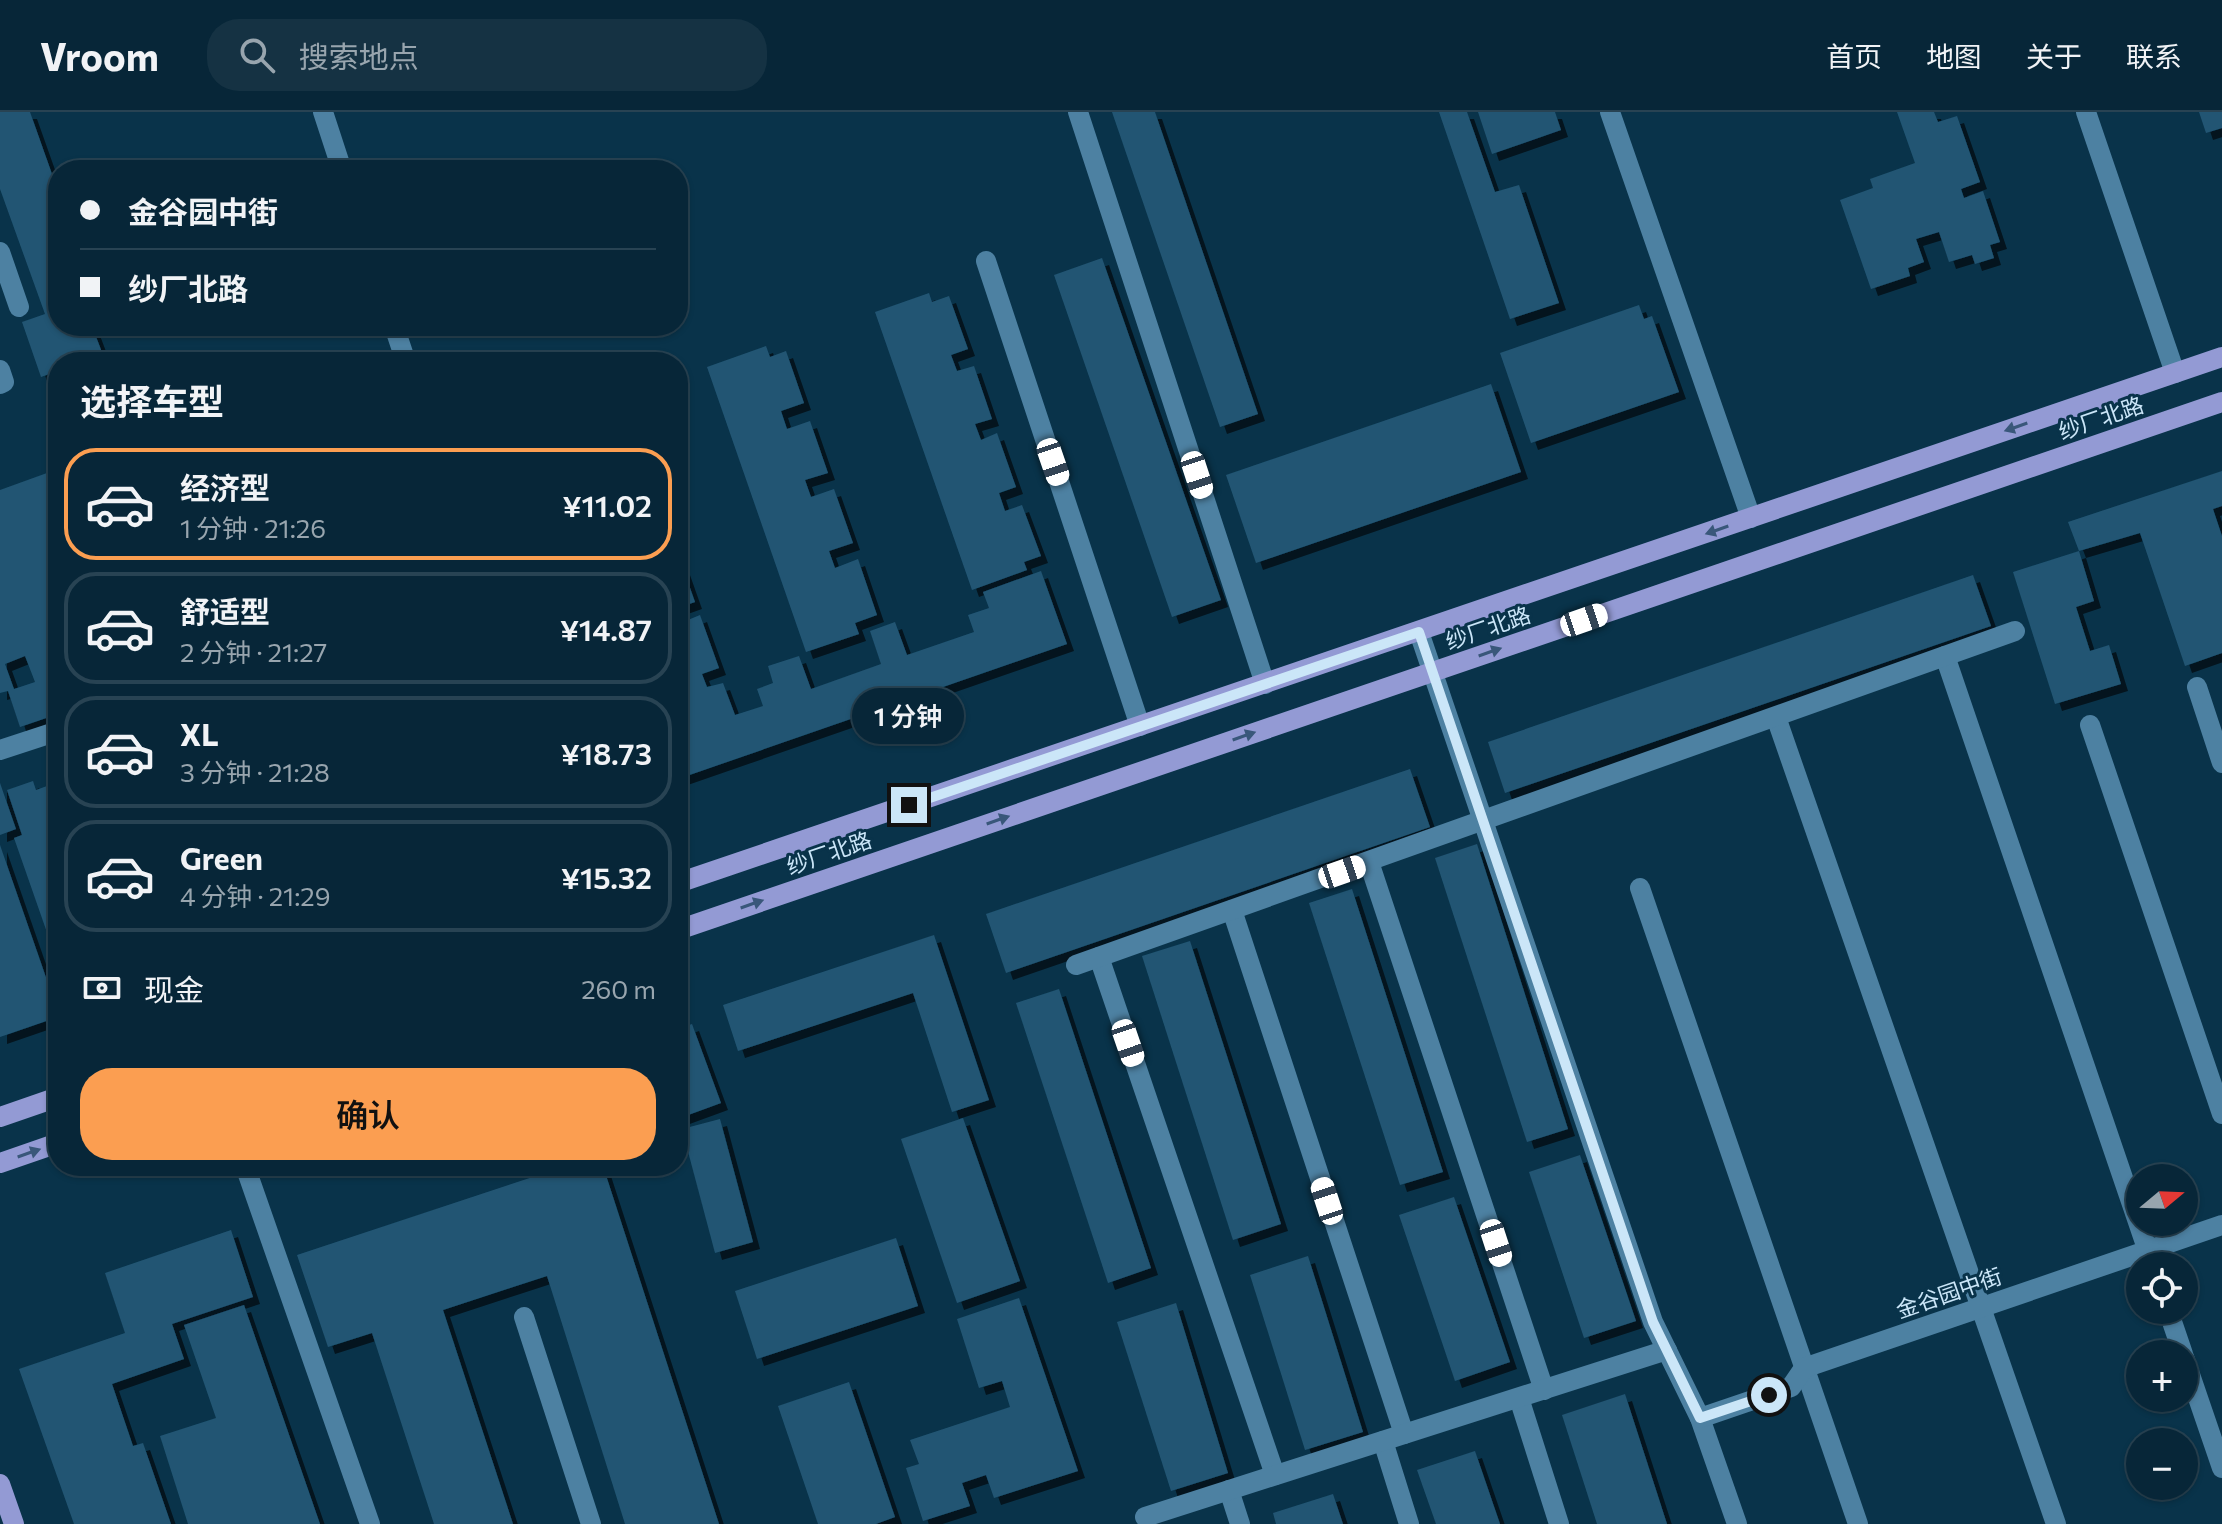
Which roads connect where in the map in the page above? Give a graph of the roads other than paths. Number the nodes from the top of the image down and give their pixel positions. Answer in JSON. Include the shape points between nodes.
{"nodes":[{"id":1,"x":323,"y":112,"type":"edge"},
{"id":2,"x":1078,"y":112,"type":"edge"},
{"id":3,"x":1610,"y":112,"type":"edge"},
{"id":4,"x":2086,"y":112,"type":"edge"},
{"id":5,"x":339,"y":160,"type":"edge"},
{"id":6,"x":0,"y":252,"type":"edge"},
{"id":7,"x":986,"y":261,"type":"dead end"},
{"id":8,"x":19,"y":307,"type":"dead end"},
{"id":9,"x":2222,"y":357,"type":"edge"},
{"id":10,"x":0,"y":370,"type":"edge"},
{"id":11,"x":2175,"y":373,"type":"junction"},
{"id":12,"x":0,"y":384,"type":"edge"},
{"id":13,"x":2222,"y":402,"type":"edge"},
{"id":14,"x":1751,"y":518,"type":"junction"},
{"id":15,"x":2015,"y":631,"type":"dead end"},
{"id":16,"x":1419,"y":632,"type":"junction"},
{"id":17,"x":1945,"y":656,"type":"junction"},
{"id":18,"x":1432,"y":672,"type":"junction"},
{"id":19,"x":1265,"y":684,"type":"junction"},
{"id":20,"x":2197,"y":687,"type":"dead end"},
{"id":21,"x":1776,"y":717,"type":"junction"},
{"id":22,"x":2090,"y":725,"type":"dead end"},
{"id":23,"x":1140,"y":726,"type":"junction"},
{"id":24,"x":48,"y":734,"type":"edge"},
{"id":25,"x":0,"y":750,"type":"edge"},
{"id":26,"x":2222,"y":763,"type":"edge"},
{"id":27,"x":1484,"y":822,"type":"junction"},
{"id":28,"x":1369,"y":862,"type":"junction"},
{"id":29,"x":688,"y":880,"type":"edge"},
{"id":30,"x":1640,"y":888,"type":"dead end"},
{"id":31,"x":1232,"y":910,"type":"junction"},
{"id":32,"x":688,"y":927,"type":"edge"},
{"id":33,"x":1099,"y":957,"type":"junction"},
{"id":34,"x":1076,"y":965,"type":"dead end"},
{"id":35,"x":48,"y":1100,"type":"edge"},
{"id":36,"x":2222,"y":1114,"type":"edge"},
{"id":37,"x":0,"y":1117,"type":"edge"},
{"id":38,"x":48,"y":1146,"type":"edge"},
{"id":39,"x":0,"y":1163,"type":"edge"},
{"id":40,"x":248,"y":1176,"type":"edge"},
{"id":41,"x":2222,"y":1225,"type":"edge"},
{"id":42,"x":2148,"y":1252,"type":"edge"},
{"id":43,"x":2163,"y":1252,"type":"edge"},
{"id":44,"x":2126,"y":1265,"type":"edge"},
{"id":45,"x":1983,"y":1307,"type":"junction"},
{"id":46,"x":524,"y":1317,"type":"dead end"},
{"id":47,"x":1667,"y":1350,"type":"junction"},
{"id":48,"x":1804,"y":1368,"type":"junction"},
{"id":49,"x":1544,"y":1390,"type":"junction"},
{"id":50,"x":2198,"y":1397,"type":"edge"},
{"id":51,"x":1519,"y":1398,"type":"junction"},
{"id":52,"x":1700,"y":1418,"type":"junction"},
{"id":53,"x":1404,"y":1434,"type":"junction"},
{"id":54,"x":1383,"y":1441,"type":"junction"},
{"id":55,"x":2222,"y":1468,"type":"edge"},
{"id":56,"x":1275,"y":1475,"type":"junction"},
{"id":57,"x":0,"y":1484,"type":"edge"},
{"id":58,"x":1229,"y":1490,"type":"junction"},
{"id":59,"x":1145,"y":1517,"type":"dead end"},
{"id":60,"x":14,"y":1524,"type":"edge"},
{"id":61,"x":370,"y":1524,"type":"edge"},
{"id":62,"x":591,"y":1524,"type":"edge"},
{"id":63,"x":1240,"y":1524,"type":"edge"},
{"id":64,"x":1409,"y":1524,"type":"edge"},
{"id":65,"x":1559,"y":1524,"type":"edge"},
{"id":66,"x":1737,"y":1524,"type":"edge"},
{"id":67,"x":1858,"y":1524,"type":"edge"},
{"id":68,"x":2056,"y":1524,"type":"edge"}],
"edges":[{"from":1,"to":5,"type":"street"},
{"from":2,"to":19,"type":"street"},
{"from":3,"to":14,"type":"street"},
{"from":4,"to":11,"type":"street"},
{"from":6,"to":8,"type":"street"},
{"from":7,"to":23,"type":"street"},
{"from":9,"to":11,"type":"main road","name":"纱厂北路"},
{"from":10,"to":12,"type":"street"},
{"from":11,"to":14,"type":"main road","name":"纱厂北路","one_way":true},
{"from":18,"to":13,"type":"main road","name":"纱厂北路","one_way":true},
{"from":14,"to":16,"type":"main road","name":"纱厂北路","one_way":true},
{"from":15,"to":17,"type":"street"},
{"from":16,"to":18,"type":"street"},
{"from":16,"to":19,"type":"main road","name":"纱厂北路"},
{"from":17,"to":21,"type":"street"},
{"from":17,"to":42,"type":"street"},
{"from":18,"to":27,"type":"street"},
{"from":32,"to":18,"type":"main road","name":"纱厂北路","one_way":true},
{"from":19,"to":23,"type":"main road","name":"纱厂北路"},
{"from":20,"to":26,"type":"street"},
{"from":21,"to":27,"type":"street"},
{"from":21,"to":45,"type":"street"},
{"from":22,"to":36,"type":"street"},
{"from":23,"to":29,"type":"main road","name":"纱厂北路"},
{"from":24,"to":25,"type":"street"},
{"from":27,"to":28,"type":"street"},
{"from":27,"to":47,"type":"street","via":[[1653,1322]]},
{"from":28,"to":31,"type":"street"},
{"from":28,"to":49,"type":"street"},
{"from":30,"to":48,"type":"street"},
{"from":31,"to":33,"type":"street"},
{"from":31,"to":53,"type":"street"},
{"from":33,"to":34,"type":"street"},
{"from":33,"to":56,"type":"street"},
{"from":35,"to":37,"type":"main road"},
{"from":39,"to":38,"type":"main road","one_way":true},
{"from":40,"to":61,"type":"street"},
{"from":41,"to":43,"type":"street","name":"金谷园中街"},
{"from":44,"to":45,"type":"street","name":"金谷园中街"},
{"from":45,"to":48,"type":"street","name":"金谷园中街"},
{"from":45,"to":68,"type":"street"},
{"from":46,"to":62,"type":"street"},
{"from":47,"to":49,"type":"street"},
{"from":47,"to":52,"type":"street"},
{"from":48,"to":52,"type":"street","name":"金谷园中街","via":[[1791,1387]]},
{"from":48,"to":67,"type":"street"},
{"from":49,"to":51,"type":"street"},
{"from":50,"to":55,"type":"street"},
{"from":51,"to":53,"type":"street"},
{"from":51,"to":65,"type":"street"},
{"from":52,"to":66,"type":"street"},
{"from":53,"to":54,"type":"street"},
{"from":54,"to":56,"type":"street"},
{"from":54,"to":64,"type":"street"},
{"from":56,"to":58,"type":"street"},
{"from":57,"to":60,"type":"main road"},
{"from":58,"to":59,"type":"street"},
{"from":58,"to":63,"type":"street"}]}
